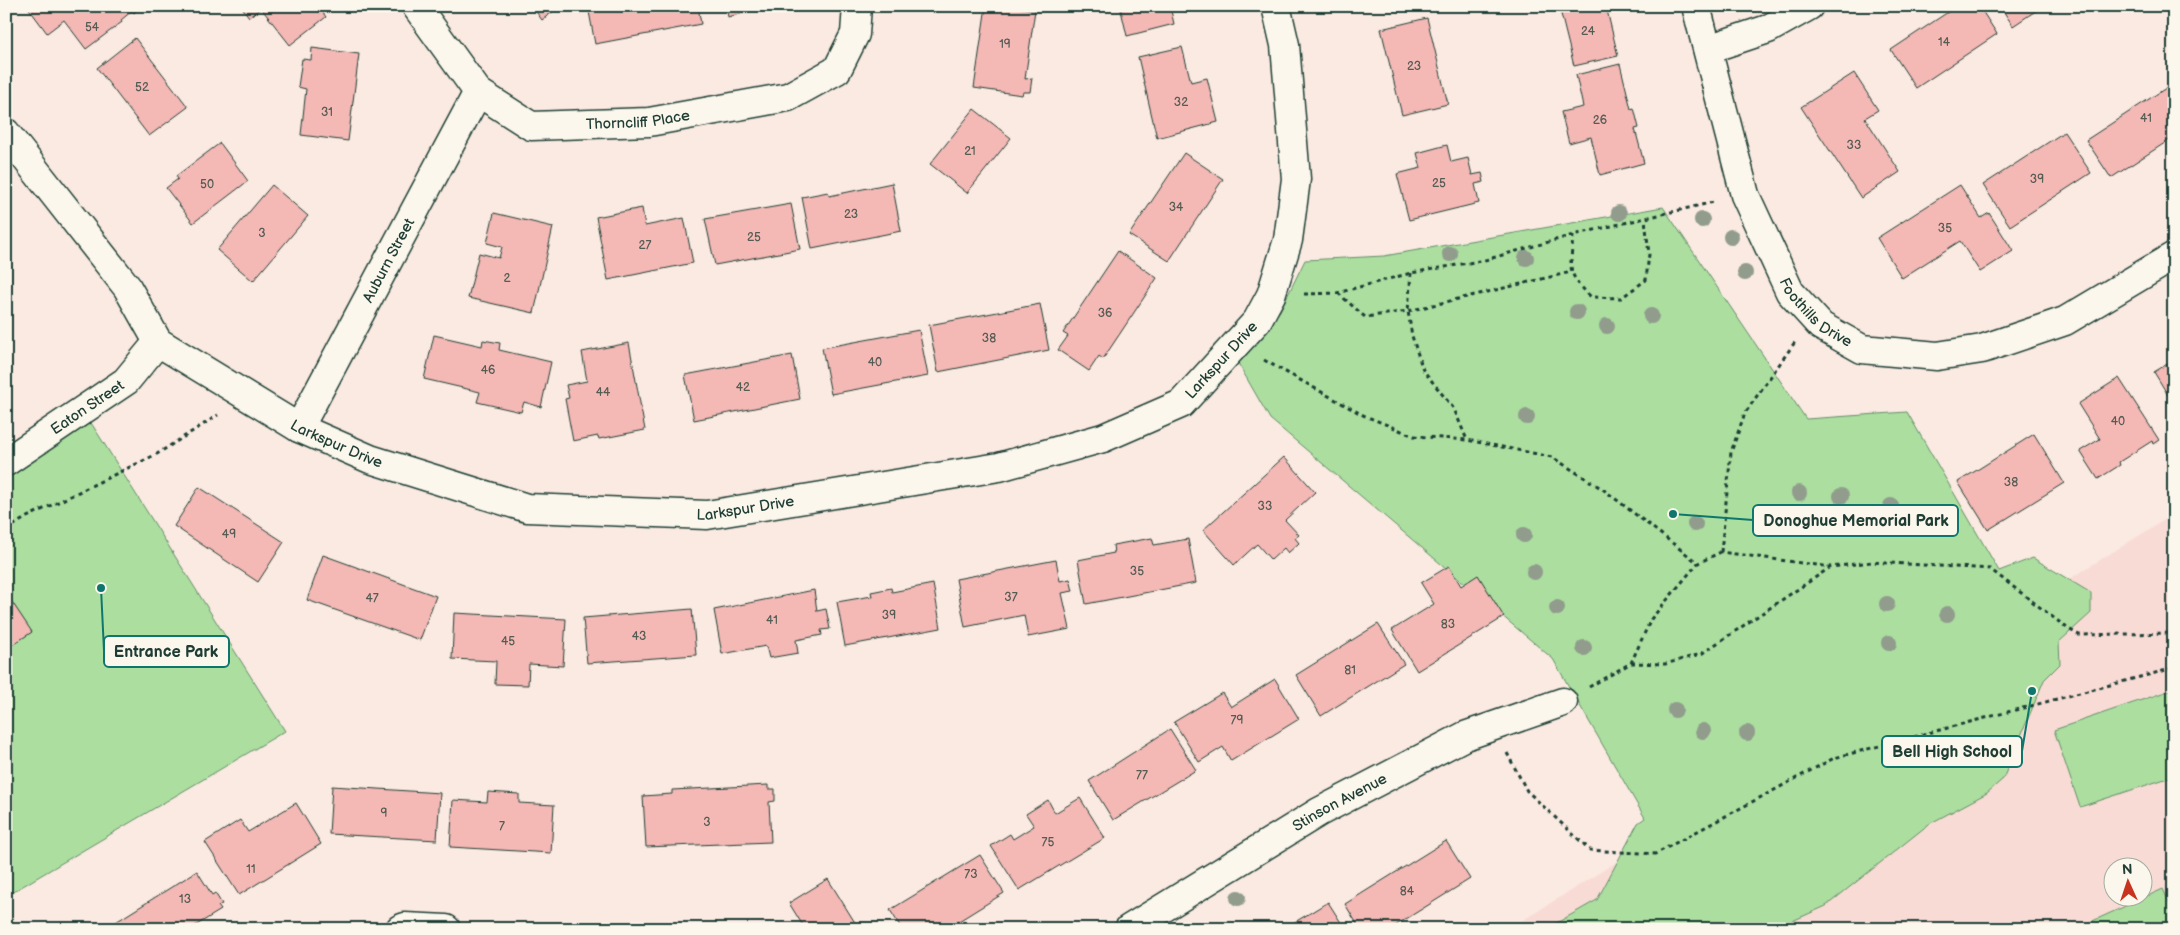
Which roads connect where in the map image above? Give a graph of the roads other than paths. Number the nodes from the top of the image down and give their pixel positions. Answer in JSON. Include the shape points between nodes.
{"nodes":[{"id":1,"x":416,"y":6,"type":"edge"},
{"id":2,"x":857,"y":6,"type":"edge"},
{"id":3,"x":1276,"y":6,"type":"edge"},
{"id":4,"x":1696,"y":6,"type":"edge"},
{"id":5,"x":1809,"y":6,"type":"edge"},
{"id":6,"x":1708,"y":49,"type":"junction"},
{"id":7,"x":478,"y":92,"type":"junction"},
{"id":8,"x":6,"y":133,"type":"edge"},
{"id":9,"x":2174,"y":256,"type":"edge"},
{"id":10,"x":158,"y":342,"type":"junction"},
{"id":11,"x":299,"y":428,"type":"junction"},
{"id":12,"x":6,"y":462,"type":"edge"},
{"id":13,"x":1563,"y":702,"type":"road end"},
{"id":14,"x":400,"y":929,"type":"edge"},
{"id":15,"x":446,"y":929,"type":"edge"},
{"id":16,"x":1129,"y":929,"type":"edge"}],
"edges":[{"from":1,"to":7,"type":"street","name":"Thorncliff Place"},
{"from":2,"to":7,"type":"street","name":"Thorncliff Place","via":[[855,34],[837,70],[788,97],[649,122],[531,126]]},
{"from":3,"to":11,"type":"street","name":"Larkspur Drive","via":[[1285,45],[1296,180],[1288,240],[1271,295],[1257,321],[1181,404],[1103,438],[999,467],[707,515],[527,508],[370,459]]},
{"from":4,"to":6,"type":"street","name":"Foothills Drive"},
{"from":5,"to":6,"type":"street","via":[[1768,29]]},
{"from":6,"to":9,"type":"street","name":"Foothills Drive","via":[[1745,195],[1790,292],[1821,326],[1862,349],[1937,356],[1982,349],[2066,320]]},
{"from":7,"to":11,"type":"street","name":"Auburn Street"},
{"from":8,"to":10,"type":"street","name":"Larkspur Drive","via":[[126,287]]},
{"from":10,"to":11,"type":"street","name":"Larkspur Drive"},
{"from":10,"to":12,"type":"street","name":"Eaton Street","via":[[126,381]]},
{"from":13,"to":16,"type":"street","name":"Stinson Avenue","via":[[1465,736],[1319,812]]},
{"from":14,"to":15,"type":"street"}]}
